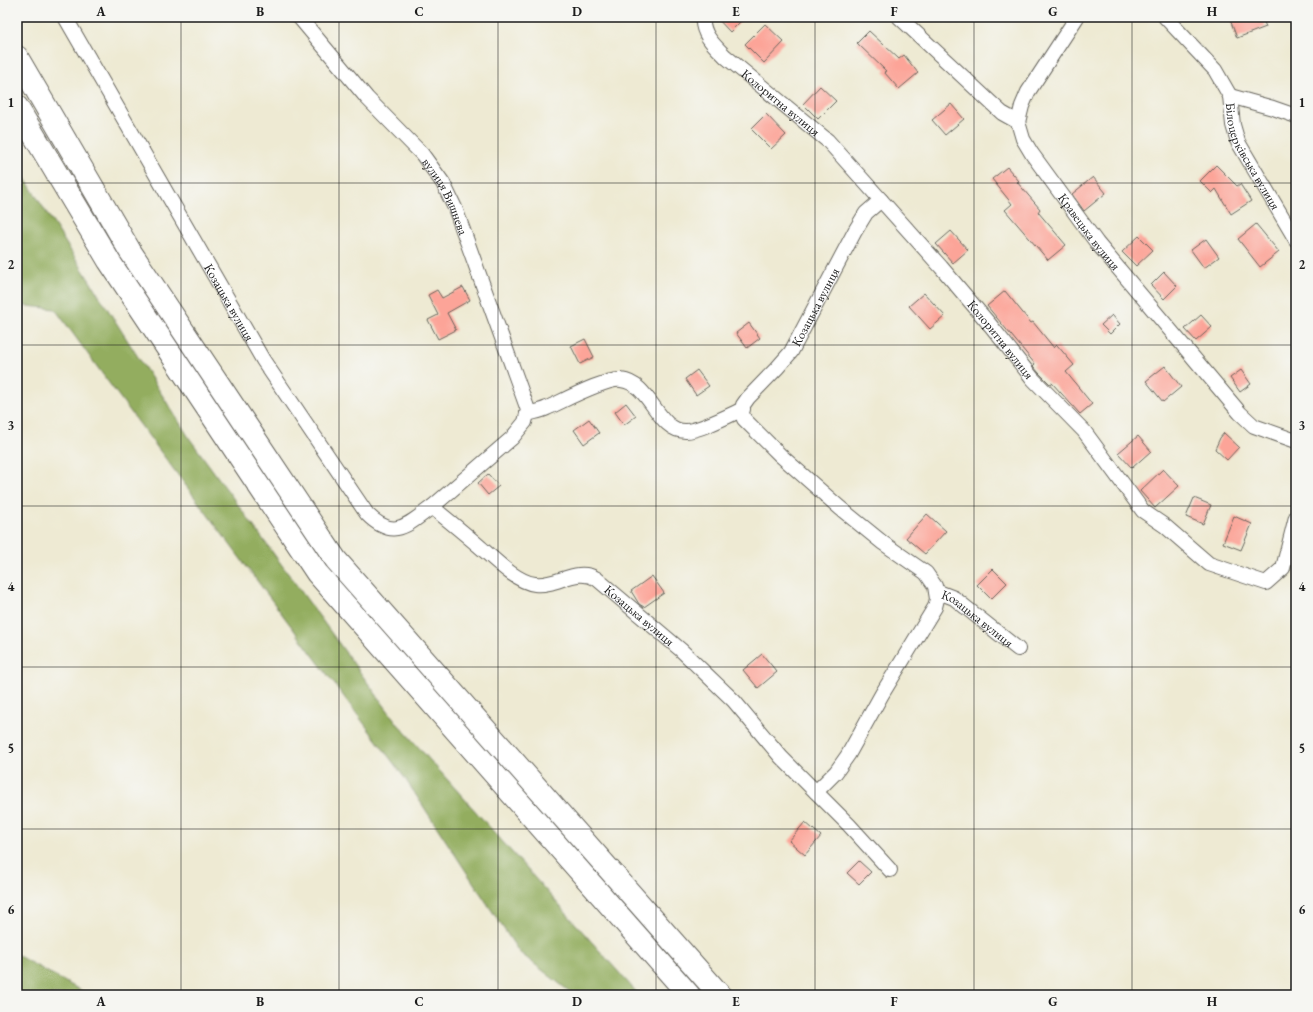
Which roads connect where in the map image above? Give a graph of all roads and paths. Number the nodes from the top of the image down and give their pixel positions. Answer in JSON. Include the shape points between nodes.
{"nodes":[{"id":1,"x":65,"y":17,"type":"edge"},
{"id":2,"x":299,"y":17,"type":"edge"},
{"id":3,"x":703,"y":17,"type":"edge"},
{"id":4,"x":899,"y":17,"type":"edge"},
{"id":5,"x":1077,"y":17,"type":"edge"},
{"id":6,"x":1165,"y":17,"type":"edge"},
{"id":7,"x":17,"y":57,"type":"edge"},
{"id":8,"x":1230,"y":96,"type":"junction"},
{"id":9,"x":17,"y":107,"type":"edge"},
{"id":10,"x":1296,"y":116,"type":"edge"},
{"id":11,"x":1018,"y":122,"type":"junction"},
{"id":12,"x":881,"y":200,"type":"junction"},
{"id":13,"x":1296,"y":240,"type":"edge"},
{"id":14,"x":743,"y":409,"type":"junction"},
{"id":15,"x":527,"y":414,"type":"junction"},
{"id":16,"x":1293,"y":439,"type":"edge"},
{"id":17,"x":432,"y":507,"type":"junction"},
{"id":18,"x":1296,"y":517,"type":"edge"},
{"id":19,"x":936,"y":591,"type":"junction"},
{"id":20,"x":1018,"y":649,"type":"dead end"},
{"id":21,"x":816,"y":792,"type":"junction"},
{"id":22,"x":890,"y":870,"type":"dead end"},
{"id":23,"x":690,"y":995,"type":"edge"},
{"id":24,"x":720,"y":995,"type":"edge"}],
"edges":[{"from":1,"to":17,"type":"street","name":"Козацька вулиця","via":[[263,360],[367,514],[377,524],[401,528]]},
{"from":2,"to":15,"type":"street","name":"вулиця Вишнева","via":[[367,98],[422,154],[443,183],[455,208],[519,383]]},
{"from":3,"to":12,"type":"street","name":"Колоритна вулиця","via":[[702,23],[712,44],[828,141]]},
{"from":4,"to":11,"type":"street","via":[[1002,113]]},
{"from":5,"to":11,"type":"street","via":[[1028,92]]},
{"from":6,"to":8,"type":"street","name":"Білоцерківська вулиця","via":[[1215,70]]},
{"from":7,"to":24,"type":"highway","via":[[130,251],[336,560]]},
{"from":8,"to":10,"type":"street"},
{"from":8,"to":13,"type":"street","name":"Білоцерківська вулиця","via":[[1233,125],[1238,142]]},
{"from":9,"to":23,"type":"highway","via":[[109,261],[317,573]]},
{"from":11,"to":16,"type":"street","name":"Кравецька вулиця","via":[[1022,139],[1097,243],[1240,413],[1254,426]]},
{"from":12,"to":14,"type":"street","name":"Козацька вулиця","via":[[866,213],[854,231],[791,352],[748,398]]},
{"from":12,"to":18,"type":"street","name":"Колоритна вулиця","via":[[941,267],[1033,379],[1084,431],[1144,511],[1209,564],[1266,583],[1283,568]]},
{"from":14,"to":15,"type":"street","via":[[694,430],[677,430],[669,425],[641,390],[621,380],[608,382],[546,409]]},
{"from":14,"to":19,"type":"street","name":"Козацька вулиця","via":[[744,419],[780,455],[840,508],[926,574]]},
{"from":15,"to":17,"type":"street","name":"Козацька вулиця","via":[[525,422],[512,438]]},
{"from":17,"to":21,"type":"street","name":"Козацька вулиця","via":[[526,582],[550,583],[582,574],[597,579],[681,650],[734,701],[781,757]]},
{"from":19,"to":20,"type":"street","name":"Козацька вулиця","via":[[954,598]]},
{"from":19,"to":21,"type":"street","name":"Козацька вулиця","via":[[935,607],[848,755],[836,772]]},
{"from":21,"to":22,"type":"street","name":"Козацька вулиця"}]}
